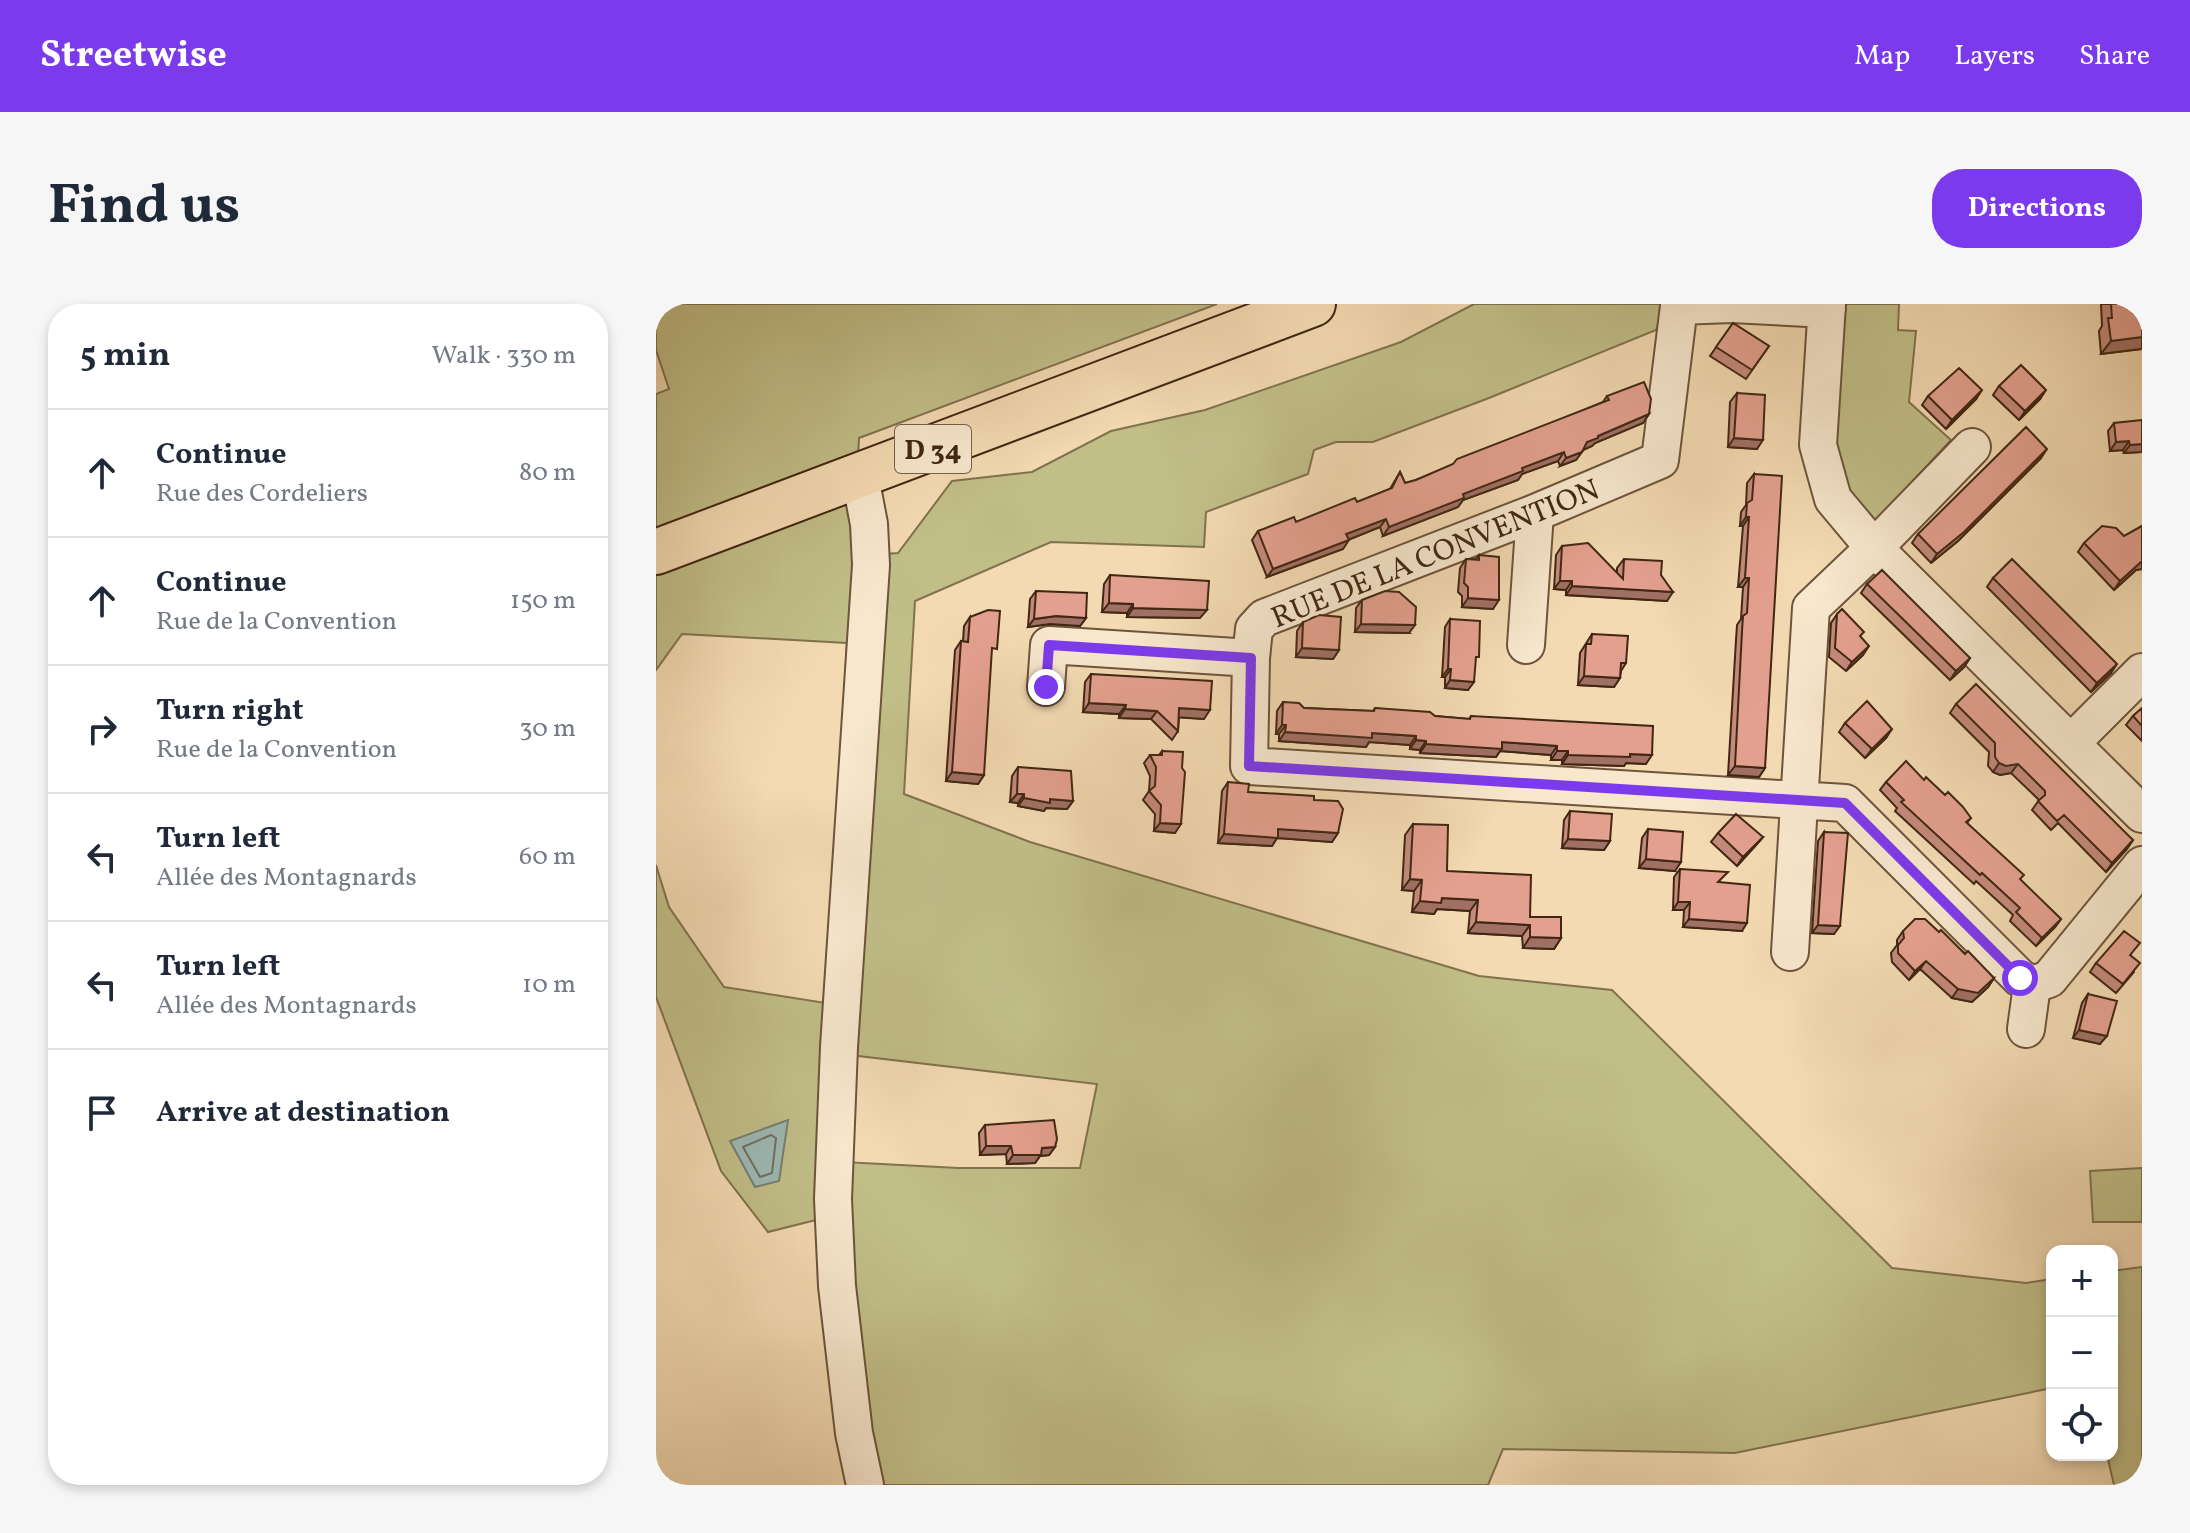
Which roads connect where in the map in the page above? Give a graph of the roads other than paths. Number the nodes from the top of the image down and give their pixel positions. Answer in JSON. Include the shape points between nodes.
{"nodes":[{"id":1,"x":1272,"y":304,"type":"edge"},
{"id":2,"x":1313,"y":304,"type":"edge"},
{"id":3,"x":1732,"y":304,"type":"edge"},
{"id":4,"x":1827,"y":307,"type":"edge"},
{"id":5,"x":1209,"y":344,"type":"junction"},
{"id":6,"x":1972,"y":447,"type":"dead end"},
{"id":7,"x":860,"y":477,"type":"junction"},
{"id":8,"x":1535,"y":513,"type":"junction"},
{"id":9,"x":1874,"y":548,"type":"junction"},
{"id":10,"x":656,"y":552,"type":"edge"},
{"id":11,"x":1526,"y":645,"type":"dead end"},
{"id":12,"x":1251,"y":658,"type":"junction"},
{"id":13,"x":2142,"y":672,"type":"edge"},
{"id":14,"x":1046,"y":687,"type":"dead end"},
{"id":15,"x":2071,"y":743,"type":"junction"},
{"id":16,"x":1797,"y":799,"type":"junction"},
{"id":17,"x":2142,"y":814,"type":"edge"},
{"id":18,"x":2142,"y":865,"type":"edge"},
{"id":19,"x":1790,"y":952,"type":"dead end"},
{"id":20,"x":2032,"y":985,"type":"junction"},
{"id":21,"x":2026,"y":1029,"type":"dead end"},
{"id":22,"x":865,"y":1485,"type":"edge"}],
"edges":[{"from":1,"to":5,"type":"main road","number":"D 34","via":[[1231,321]]},
{"from":2,"to":5,"type":"main road","number":"D 34"},
{"from":3,"to":4,"type":"street","name":"RUE DE LA CONVENTION"},
{"from":3,"to":8,"type":"street","name":"RUE DE LA CONVENTION","via":[[1679,306],[1660,460]]},
{"from":4,"to":9,"type":"street","via":[[1818,445],[1833,499]]},
{"from":5,"to":7,"type":"main road","number":"D 34"},
{"from":6,"to":9,"type":"street"},
{"from":7,"to":10,"type":"main road","number":"D 34"},
{"from":7,"to":22,"type":"street","via":[[871,565],[833,1199],[839,1301]]},
{"from":8,"to":11,"type":"street"},
{"from":8,"to":12,"type":"street","name":"RUE DE LA CONVENTION","via":[[1264,618],[1254,629]]},
{"from":9,"to":15,"type":"street"},
{"from":9,"to":16,"type":"street","via":[[1811,608]]},
{"from":12,"to":14,"type":"street","via":[[1049,645]]},
{"from":12,"to":16,"type":"street","name":"RUE DE LA CONVENTION","via":[[1249,766]]},
{"from":13,"to":15,"type":"street"},
{"from":15,"to":17,"type":"street"},
{"from":16,"to":19,"type":"street"},
{"from":16,"to":20,"type":"street","via":[[1845,803]]},
{"from":18,"to":20,"type":"street","via":[[2049,979]]},
{"from":20,"to":21,"type":"street"}]}
